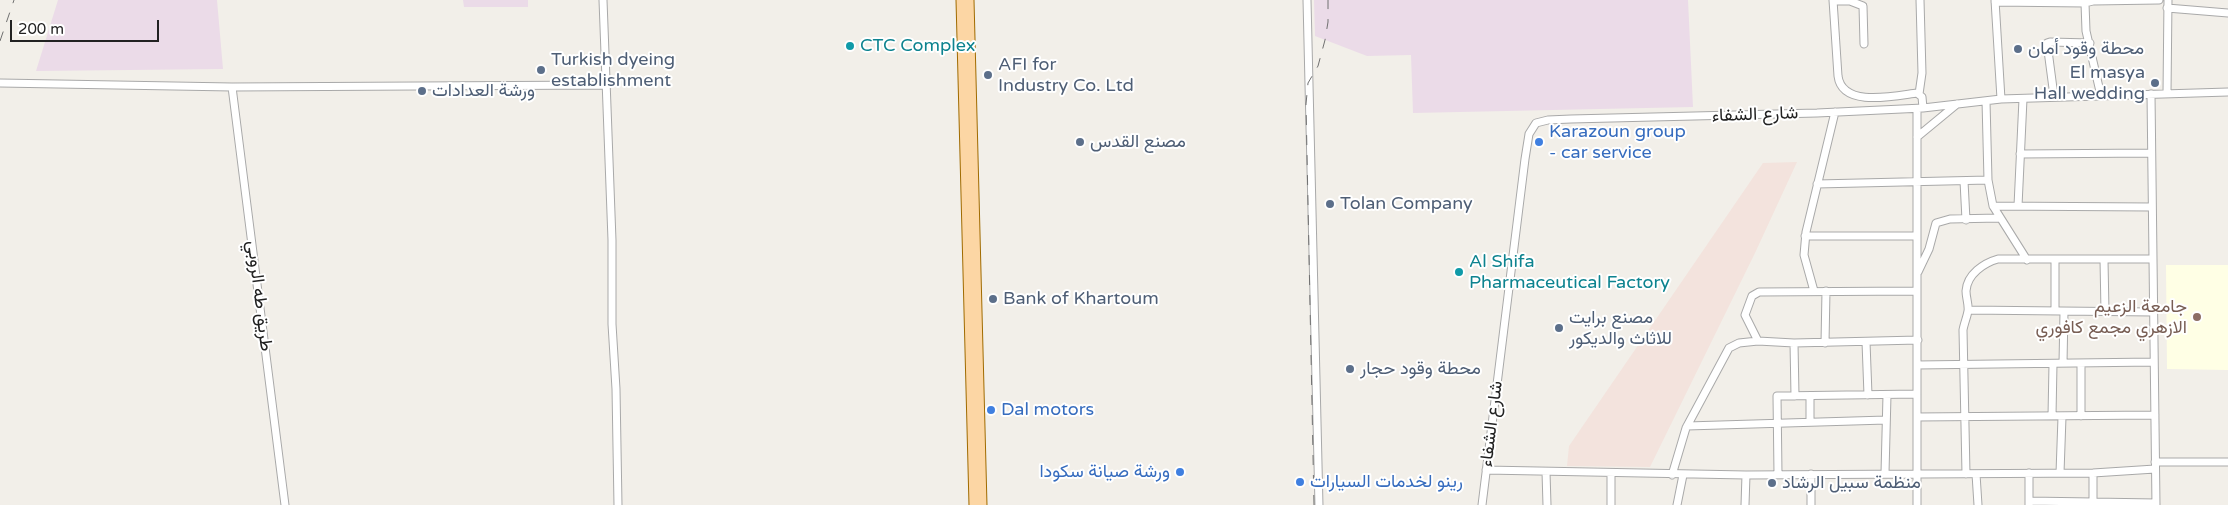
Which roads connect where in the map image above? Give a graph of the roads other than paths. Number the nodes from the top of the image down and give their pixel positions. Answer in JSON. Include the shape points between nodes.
{"nodes":[{"id":1,"x":603,"y":0,"type":"edge"},
{"id":2,"x":961,"y":0,"type":"edge"},
{"id":3,"x":969,"y":0,"type":"edge"},
{"id":4,"x":1307,"y":0,"type":"edge"},
{"id":5,"x":1833,"y":0,"type":"edge"},
{"id":6,"x":1920,"y":0,"type":"edge"},
{"id":7,"x":2159,"y":0,"type":"edge"},
{"id":8,"x":1995,"y":1,"type":"edge"},
{"id":9,"x":2084,"y":3,"type":"junction"},
{"id":10,"x":2168,"y":4,"type":"edge"},
{"id":11,"x":2228,"y":13,"type":"edge"},
{"id":12,"x":1864,"y":44,"type":"dead end"},
{"id":13,"x":2090,"y":44,"type":"junction"},
{"id":14,"x":0,"y":83,"type":"edge"},
{"id":15,"x":604,"y":85,"type":"junction"},
{"id":16,"x":232,"y":86,"type":"junction"},
{"id":17,"x":2228,"y":92,"type":"edge"},
{"id":18,"x":2167,"y":93,"type":"junction"},
{"id":19,"x":1919,"y":94,"type":"junction"},
{"id":20,"x":2150,"y":94,"type":"junction"},
{"id":21,"x":2054,"y":96,"type":"junction"},
{"id":22,"x":2101,"y":96,"type":"junction"},
{"id":23,"x":2001,"y":99,"type":"junction"},
{"id":24,"x":2023,"y":99,"type":"junction"},
{"id":25,"x":1986,"y":101,"type":"junction"},
{"id":26,"x":1957,"y":104,"type":"junction"},
{"id":27,"x":1920,"y":108,"type":"junction"},
{"id":28,"x":1836,"y":112,"type":"junction"},
{"id":29,"x":1917,"y":137,"type":"junction"},
{"id":30,"x":2151,"y":153,"type":"junction"},
{"id":31,"x":2020,"y":154,"type":"junction"},
{"id":32,"x":1988,"y":180,"type":"junction"},
{"id":33,"x":1964,"y":181,"type":"junction"},
{"id":34,"x":1917,"y":182,"type":"junction"},
{"id":35,"x":1817,"y":184,"type":"junction"},
{"id":36,"x":1993,"y":206,"type":"junction"},
{"id":37,"x":2018,"y":206,"type":"junction"},
{"id":38,"x":2152,"y":207,"type":"junction"},
{"id":39,"x":1999,"y":218,"type":"junction"},
{"id":40,"x":1966,"y":220,"type":"junction"},
{"id":41,"x":1805,"y":236,"type":"junction"},
{"id":42,"x":1917,"y":236,"type":"junction"},
{"id":43,"x":2153,"y":259,"type":"junction"},
{"id":44,"x":2026,"y":260,"type":"junction"},
{"id":45,"x":2055,"y":260,"type":"junction"},
{"id":46,"x":2104,"y":260,"type":"junction"},
{"id":47,"x":1917,"y":274,"type":"junction"},
{"id":48,"x":1814,"y":291,"type":"junction"},
{"id":49,"x":1826,"y":291,"type":"junction"},
{"id":50,"x":1917,"y":291,"type":"junction"},
{"id":51,"x":1969,"y":310,"type":"junction"},
{"id":52,"x":2055,"y":311,"type":"junction"},
{"id":53,"x":2064,"y":312,"type":"junction"},
{"id":54,"x":2105,"y":312,"type":"junction"},
{"id":55,"x":2153,"y":312,"type":"junction"},
{"id":56,"x":1918,"y":340,"type":"junction"},
{"id":57,"x":1758,"y":341,"type":"junction"},
{"id":58,"x":1826,"y":342,"type":"junction"},
{"id":59,"x":1866,"y":342,"type":"junction"},
{"id":60,"x":1794,"y":343,"type":"junction"},
{"id":61,"x":2154,"y":362,"type":"junction"},
{"id":62,"x":2082,"y":363,"type":"junction"},
{"id":63,"x":1917,"y":364,"type":"junction"},
{"id":64,"x":2053,"y":364,"type":"junction"},
{"id":65,"x":2063,"y":364,"type":"junction"},
{"id":66,"x":1963,"y":365,"type":"junction"},
{"id":67,"x":1917,"y":394,"type":"junction"},
{"id":68,"x":1868,"y":395,"type":"junction"},
{"id":69,"x":1886,"y":395,"type":"junction"},
{"id":70,"x":1795,"y":396,"type":"junction"},
{"id":71,"x":1810,"y":396,"type":"junction"},
{"id":72,"x":2154,"y":415,"type":"junction"},
{"id":73,"x":1964,"y":416,"type":"junction"},
{"id":74,"x":2052,"y":416,"type":"junction"},
{"id":75,"x":2081,"y":416,"type":"junction"},
{"id":76,"x":1917,"y":417,"type":"junction"},
{"id":77,"x":2062,"y":417,"type":"junction"},
{"id":78,"x":1886,"y":420,"type":"junction"},
{"id":79,"x":1810,"y":422,"type":"junction"},
{"id":80,"x":1777,"y":423,"type":"junction"},
{"id":81,"x":1687,"y":426,"type":"junction"},
{"id":82,"x":2228,"y":462,"type":"edge"},
{"id":83,"x":2155,"y":466,"type":"junction"},
{"id":84,"x":1486,"y":470,"type":"junction"},
{"id":85,"x":1546,"y":472,"type":"junction"},
{"id":86,"x":2029,"y":473,"type":"junction"},
{"id":87,"x":2060,"y":473,"type":"junction"},
{"id":88,"x":2093,"y":473,"type":"junction"},
{"id":89,"x":1611,"y":474,"type":"junction"},
{"id":90,"x":1778,"y":474,"type":"junction"},
{"id":91,"x":1811,"y":474,"type":"junction"},
{"id":92,"x":1885,"y":474,"type":"junction"},
{"id":93,"x":1917,"y":474,"type":"junction"},
{"id":94,"x":1966,"y":474,"type":"junction"},
{"id":95,"x":1976,"y":474,"type":"junction"},
{"id":96,"x":1672,"y":475,"type":"junction"},
{"id":97,"x":1683,"y":475,"type":"junction"},
{"id":98,"x":1746,"y":475,"type":"junction"},
{"id":99,"x":2029,"y":503,"type":"edge"},
{"id":100,"x":2093,"y":504,"type":"edge"},
{"id":101,"x":2156,"y":504,"type":"edge"},
{"id":102,"x":285,"y":505,"type":"edge"},
{"id":103,"x":618,"y":505,"type":"edge"},
{"id":104,"x":974,"y":505,"type":"edge"},
{"id":105,"x":982,"y":505,"type":"edge"},
{"id":106,"x":1319,"y":505,"type":"edge"},
{"id":107,"x":1482,"y":505,"type":"edge"},
{"id":108,"x":1547,"y":505,"type":"edge"},
{"id":109,"x":1611,"y":505,"type":"edge"},
{"id":110,"x":1677,"y":505,"type":"edge"},
{"id":111,"x":1746,"y":505,"type":"edge"},
{"id":112,"x":1811,"y":505,"type":"edge"},
{"id":113,"x":1917,"y":505,"type":"edge"},
{"id":114,"x":1978,"y":505,"type":"edge"}],
"edges":[{"from":1,"to":15,"type":"street"},
{"from":2,"to":104,"type":"main road"},
{"from":3,"to":105,"type":"main road"},
{"from":4,"to":106,"type":"street"},
{"from":5,"to":12,"type":"street","via":[[1850,0],[1863,6]]},
{"from":5,"to":19,"type":"street","via":[[1838,76],[1842,88],[1865,98]]},
{"from":6,"to":19,"type":"street","via":[[1922,73]]},
{"from":7,"to":9,"type":"street"},
{"from":8,"to":9,"type":"street"},
{"from":8,"to":23,"type":"street"},
{"from":9,"to":13,"type":"street"},
{"from":10,"to":11,"type":"street"},
{"from":10,"to":18,"type":"street"},
{"from":13,"to":21,"type":"street","via":[[2047,44]]},
{"from":13,"to":22,"type":"street"},
{"from":14,"to":16,"type":"street"},
{"from":15,"to":16,"type":"street"},
{"from":15,"to":103,"type":"street","via":[[612,240]]},
{"from":16,"to":102,"type":"street","name":"طريق طه الروبي"},
{"from":17,"to":18,"type":"street","name":"شارع الشفاء"},
{"from":18,"to":20,"type":"street","name":"شارع الشفاء"},
{"from":19,"to":27,"type":"street","via":[[1922,97]]},
{"from":20,"to":22,"type":"street","name":"شارع الشفاء"},
{"from":20,"to":30,"type":"street"},
{"from":21,"to":22,"type":"street","name":"شارع الشفاء"},
{"from":21,"to":24,"type":"street","name":"شارع الشفاء"},
{"from":23,"to":24,"type":"street","name":"شارع الشفاء"},
{"from":23,"to":25,"type":"street","name":"شارع الشفاء"},
{"from":24,"to":31,"type":"street"},
{"from":25,"to":26,"type":"street","name":"شارع الشفاء"},
{"from":25,"to":32,"type":"street"},
{"from":26,"to":27,"type":"street","name":"شارع الشفاء"},
{"from":26,"to":29,"type":"street"},
{"from":27,"to":28,"type":"street","name":"شارع الشفاء"},
{"from":27,"to":29,"type":"street"},
{"from":28,"to":35,"type":"street"},
{"from":28,"to":84,"type":"street","name":"شارع الشفاء","via":[[1571,119],[1536,123],[1529,134],[1525,159]]},
{"from":29,"to":34,"type":"street"},
{"from":30,"to":31,"type":"street"},
{"from":30,"to":38,"type":"street"},
{"from":31,"to":37,"type":"street"},
{"from":32,"to":33,"type":"street"},
{"from":32,"to":36,"type":"street"},
{"from":33,"to":34,"type":"street"},
{"from":33,"to":40,"type":"street"},
{"from":34,"to":35,"type":"street"},
{"from":34,"to":42,"type":"street"},
{"from":35,"to":41,"type":"street"},
{"from":36,"to":37,"type":"street"},
{"from":36,"to":39,"type":"street"},
{"from":37,"to":38,"type":"street"},
{"from":38,"to":43,"type":"street"},
{"from":39,"to":40,"type":"street"},
{"from":39,"to":44,"type":"street"},
{"from":40,"to":47,"type":"street","via":[[1936,223],[1930,249]]},
{"from":41,"to":42,"type":"street"},
{"from":41,"to":48,"type":"street","via":[[1804,255]]},
{"from":42,"to":47,"type":"street"},
{"from":43,"to":46,"type":"street"},
{"from":43,"to":55,"type":"street"},
{"from":44,"to":45,"type":"street"},
{"from":44,"to":51,"type":"street","via":[[1998,259],[1979,268],[1966,289]]},
{"from":45,"to":46,"type":"street"},
{"from":45,"to":52,"type":"street"},
{"from":46,"to":54,"type":"street"},
{"from":47,"to":50,"type":"street"},
{"from":48,"to":49,"type":"street"},
{"from":48,"to":57,"type":"street","via":[[1755,293],[1745,317]]},
{"from":49,"to":50,"type":"street"},
{"from":49,"to":58,"type":"street"},
{"from":50,"to":56,"type":"street"},
{"from":51,"to":52,"type":"street"},
{"from":51,"to":66,"type":"street","via":[[1963,330]]},
{"from":52,"to":53,"type":"street"},
{"from":53,"to":54,"type":"street"},
{"from":53,"to":65,"type":"street"},
{"from":54,"to":55,"type":"street"},
{"from":55,"to":61,"type":"street"},
{"from":56,"to":59,"type":"street"},
{"from":56,"to":63,"type":"street"},
{"from":57,"to":60,"type":"street"},
{"from":57,"to":81,"type":"street","via":[[1739,343],[1729,348]]},
{"from":58,"to":59,"type":"street"},
{"from":58,"to":60,"type":"street"},
{"from":59,"to":68,"type":"street"},
{"from":60,"to":70,"type":"street"},
{"from":61,"to":62,"type":"street"},
{"from":61,"to":72,"type":"street"},
{"from":62,"to":65,"type":"street"},
{"from":62,"to":75,"type":"street"},
{"from":63,"to":66,"type":"street"},
{"from":63,"to":67,"type":"street"},
{"from":64,"to":65,"type":"street"},
{"from":64,"to":66,"type":"street"},
{"from":64,"to":74,"type":"street"},
{"from":66,"to":73,"type":"street"},
{"from":67,"to":69,"type":"street"},
{"from":67,"to":76,"type":"street"},
{"from":68,"to":69,"type":"street"},
{"from":68,"to":71,"type":"street"},
{"from":69,"to":78,"type":"street"},
{"from":70,"to":71,"type":"street"},
{"from":70,"to":80,"type":"street","via":[[1776,396]]},
{"from":71,"to":79,"type":"street"},
{"from":72,"to":75,"type":"street"},
{"from":72,"to":83,"type":"street"},
{"from":73,"to":74,"type":"street"},
{"from":73,"to":76,"type":"street"},
{"from":73,"to":94,"type":"street"},
{"from":74,"to":77,"type":"street"},
{"from":75,"to":77,"type":"street"},
{"from":76,"to":93,"type":"street"},
{"from":77,"to":87,"type":"street"},
{"from":78,"to":79,"type":"street"},
{"from":78,"to":92,"type":"street"},
{"from":79,"to":80,"type":"street"},
{"from":80,"to":81,"type":"street"},
{"from":80,"to":90,"type":"street"},
{"from":81,"to":96,"type":"street"},
{"from":82,"to":83,"type":"street"},
{"from":83,"to":88,"type":"street"},
{"from":83,"to":101,"type":"street"},
{"from":84,"to":85,"type":"street"},
{"from":84,"to":107,"type":"street","name":"شارع الشفاء"},
{"from":85,"to":89,"type":"street"},
{"from":85,"to":108,"type":"street"},
{"from":86,"to":87,"type":"street"},
{"from":86,"to":95,"type":"street"},
{"from":86,"to":99,"type":"street"},
{"from":87,"to":88,"type":"street"},
{"from":88,"to":100,"type":"street"},
{"from":89,"to":96,"type":"street"},
{"from":89,"to":109,"type":"street"},
{"from":90,"to":91,"type":"street"},
{"from":90,"to":98,"type":"street"},
{"from":91,"to":92,"type":"street"},
{"from":91,"to":112,"type":"street"},
{"from":92,"to":93,"type":"street"},
{"from":93,"to":94,"type":"street"},
{"from":93,"to":113,"type":"street"},
{"from":94,"to":95,"type":"street"},
{"from":95,"to":114,"type":"street"},
{"from":96,"to":97,"type":"street"},
{"from":97,"to":98,"type":"street"},
{"from":97,"to":110,"type":"street"},
{"from":98,"to":111,"type":"street"},
{"from":99,"to":100,"type":"street"},
{"from":100,"to":101,"type":"street"}]}
